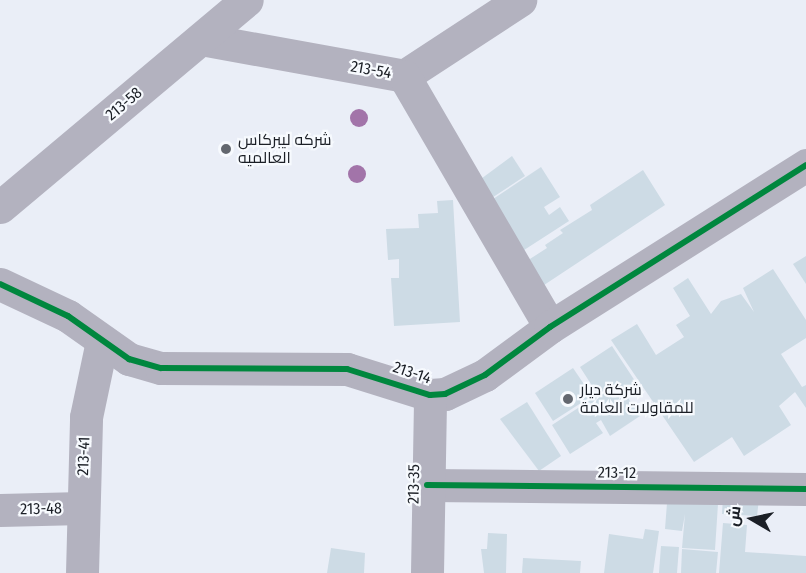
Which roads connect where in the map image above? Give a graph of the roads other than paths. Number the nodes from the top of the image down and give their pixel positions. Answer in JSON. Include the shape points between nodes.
{"nodes":[{"id":1,"x":247,"y":0,"type":"edge"},
{"id":2,"x":520,"y":0,"type":"edge"},
{"id":3,"x":201,"y":39,"type":"junction"},
{"id":4,"x":404,"y":76,"type":"junction"},
{"id":5,"x":806,"y":165,"type":"edge"},
{"id":6,"x":0,"y":207,"type":"edge"},
{"id":7,"x":0,"y":284,"type":"edge"},
{"id":8,"x":550,"y":327,"type":"junction"},
{"id":9,"x":102,"y":341,"type":"junction"},
{"id":10,"x":429,"y":395,"type":"junction"},
{"id":11,"x":427,"y":485,"type":"junction"},
{"id":12,"x":806,"y":489,"type":"edge"},
{"id":13,"x":82,"y":508,"type":"junction"},
{"id":14,"x":0,"y":510,"type":"edge"},
{"id":15,"x":82,"y":573,"type":"edge"},
{"id":16,"x":427,"y":573,"type":"edge"}],
"edges":[{"from":1,"to":3,"type":"street","name":"213-58"},
{"from":2,"to":4,"type":"street","name":"213-54"},
{"from":3,"to":4,"type":"street","name":"213-54"},
{"from":3,"to":6,"type":"street","name":"213-58"},
{"from":4,"to":8,"type":"street"},
{"from":5,"to":8,"type":"street","name":"213-14"},
{"from":7,"to":9,"type":"street","name":"213-14","via":[[68,316]]},
{"from":8,"to":10,"type":"street","name":"213-14","via":[[485,375],[452,392]]},
{"from":9,"to":10,"type":"street","name":"213-14","via":[[129,359],[161,368],[348,369]]},
{"from":9,"to":13,"type":"street","name":"213-41","via":[[86,417]]},
{"from":10,"to":11,"type":"street","name":"213-35"},
{"from":11,"to":12,"type":"street","name":"213-12"},
{"from":11,"to":16,"type":"street","name":"213-35"},
{"from":13,"to":14,"type":"street","name":"213-48"},
{"from":13,"to":15,"type":"street","name":"213-41"}]}
